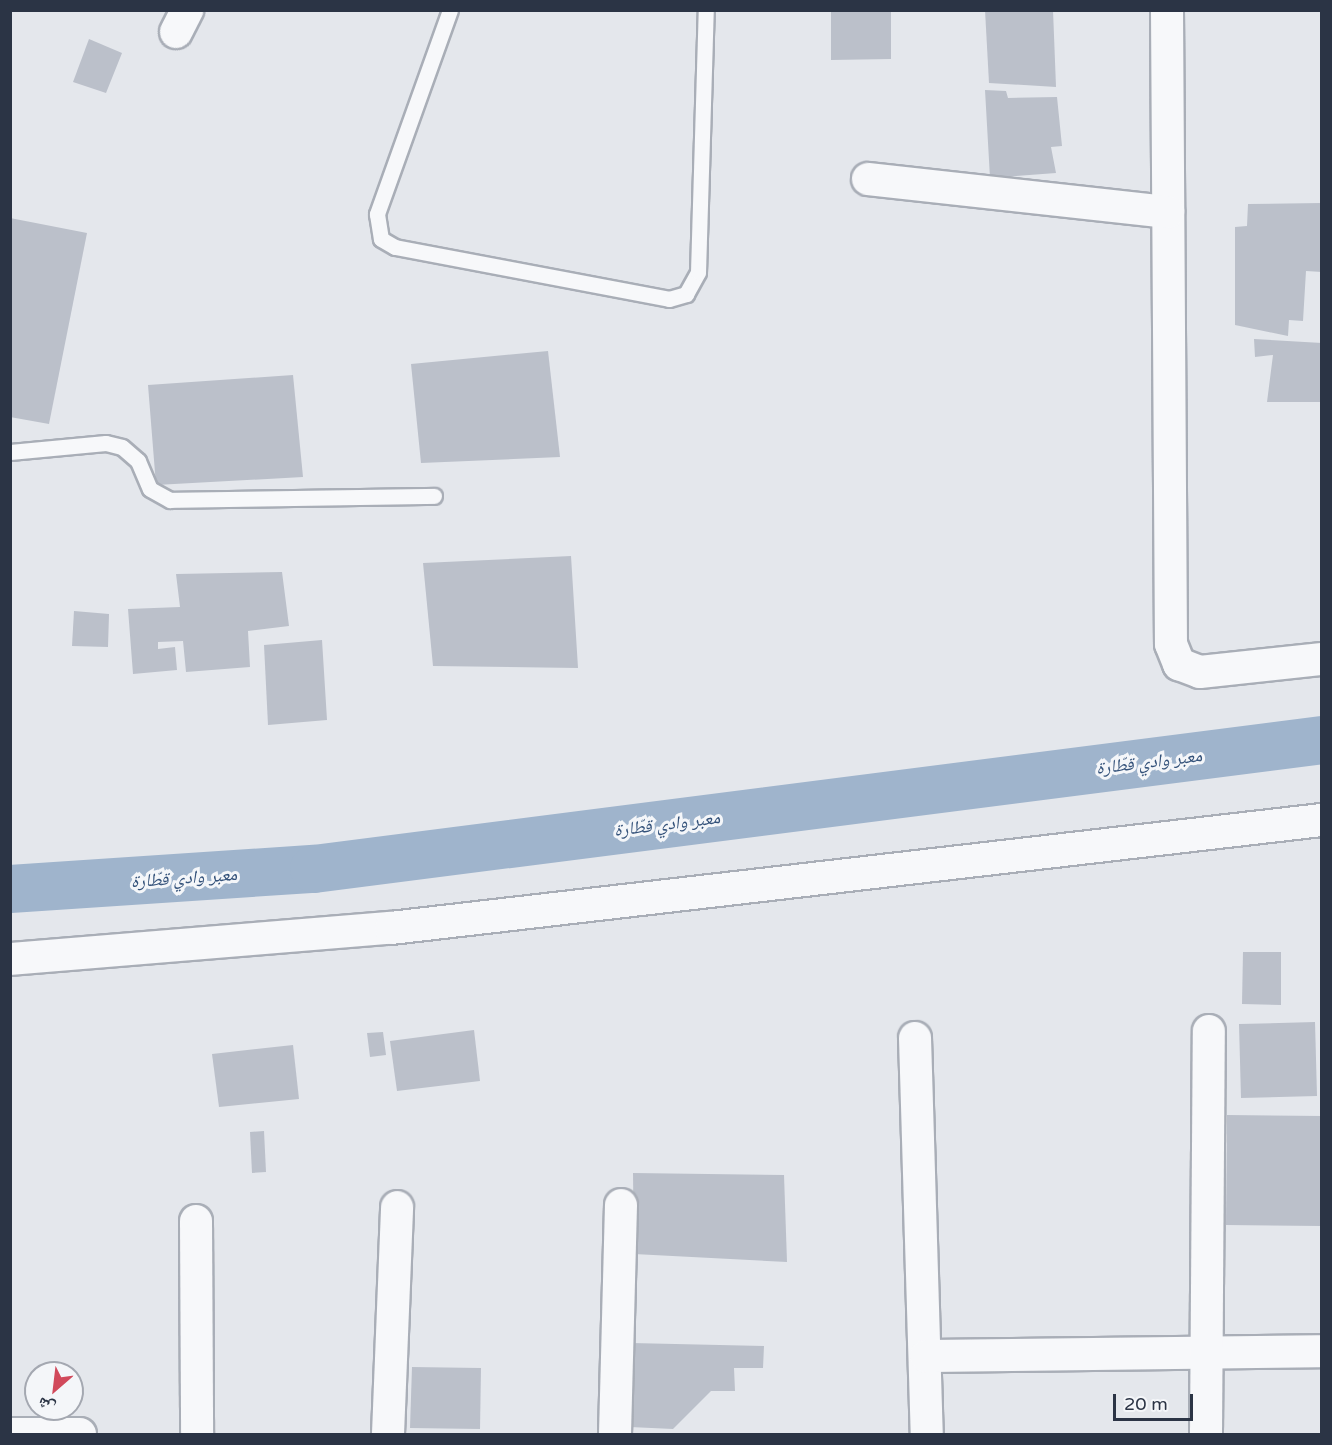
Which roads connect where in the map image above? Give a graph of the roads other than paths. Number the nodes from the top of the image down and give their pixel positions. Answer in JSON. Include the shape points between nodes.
{"nodes":[{"id":1,"x":450,"y":10,"type":"edge"},
{"id":2,"x":706,"y":10,"type":"edge"},
{"id":3,"x":1167,"y":10,"type":"edge"},
{"id":4,"x":868,"y":179,"type":"dead end"},
{"id":5,"x":1168,"y":212,"type":"junction"},
{"id":6,"x":10,"y":452,"type":"edge"},
{"id":7,"x":434,"y":496,"type":"dead end"},
{"id":8,"x":1322,"y":659,"type":"edge"},
{"id":9,"x":1322,"y":820,"type":"edge"},
{"id":10,"x":10,"y":959,"type":"edge"},
{"id":11,"x":1209,"y":1031,"type":"dead end"},
{"id":12,"x":915,"y":1038,"type":"dead end"},
{"id":13,"x":621,"y":1205,"type":"dead end"},
{"id":14,"x":397,"y":1207,"type":"dead end"},
{"id":15,"x":196,"y":1221,"type":"dead end"},
{"id":16,"x":1322,"y":1351,"type":"edge"},
{"id":17,"x":1205,"y":1353,"type":"junction"},
{"id":18,"x":926,"y":1356,"type":"junction"},
{"id":19,"x":10,"y":1434,"type":"edge"},
{"id":20,"x":80,"y":1434,"type":"edge"},
{"id":21,"x":197,"y":1434,"type":"edge"},
{"id":22,"x":388,"y":1434,"type":"edge"},
{"id":23,"x":615,"y":1434,"type":"edge"},
{"id":24,"x":927,"y":1434,"type":"edge"},
{"id":25,"x":1206,"y":1434,"type":"edge"}],
"edges":[{"from":1,"to":2,"type":"lane","via":[[377,214],[381,239],[395,247],[669,299],[686,294],[698,272]]},
{"from":3,"to":5,"type":"street"},
{"from":4,"to":5,"type":"street"},
{"from":5,"to":8,"type":"street","via":[[1171,644],[1179,664],[1200,672]]},
{"from":6,"to":7,"type":"lane","via":[[106,443],[122,447],[138,461],[150,489],[170,500]]},
{"from":9,"to":10,"type":"street","via":[[391,928]]},
{"from":11,"to":17,"type":"street"},
{"from":12,"to":18,"type":"street"},
{"from":13,"to":23,"type":"street"},
{"from":14,"to":22,"type":"street"},
{"from":15,"to":21,"type":"street"},
{"from":16,"to":17,"type":"street"},
{"from":17,"to":18,"type":"street"},
{"from":17,"to":25,"type":"street"},
{"from":18,"to":24,"type":"street"},
{"from":19,"to":20,"type":"street"}]}
